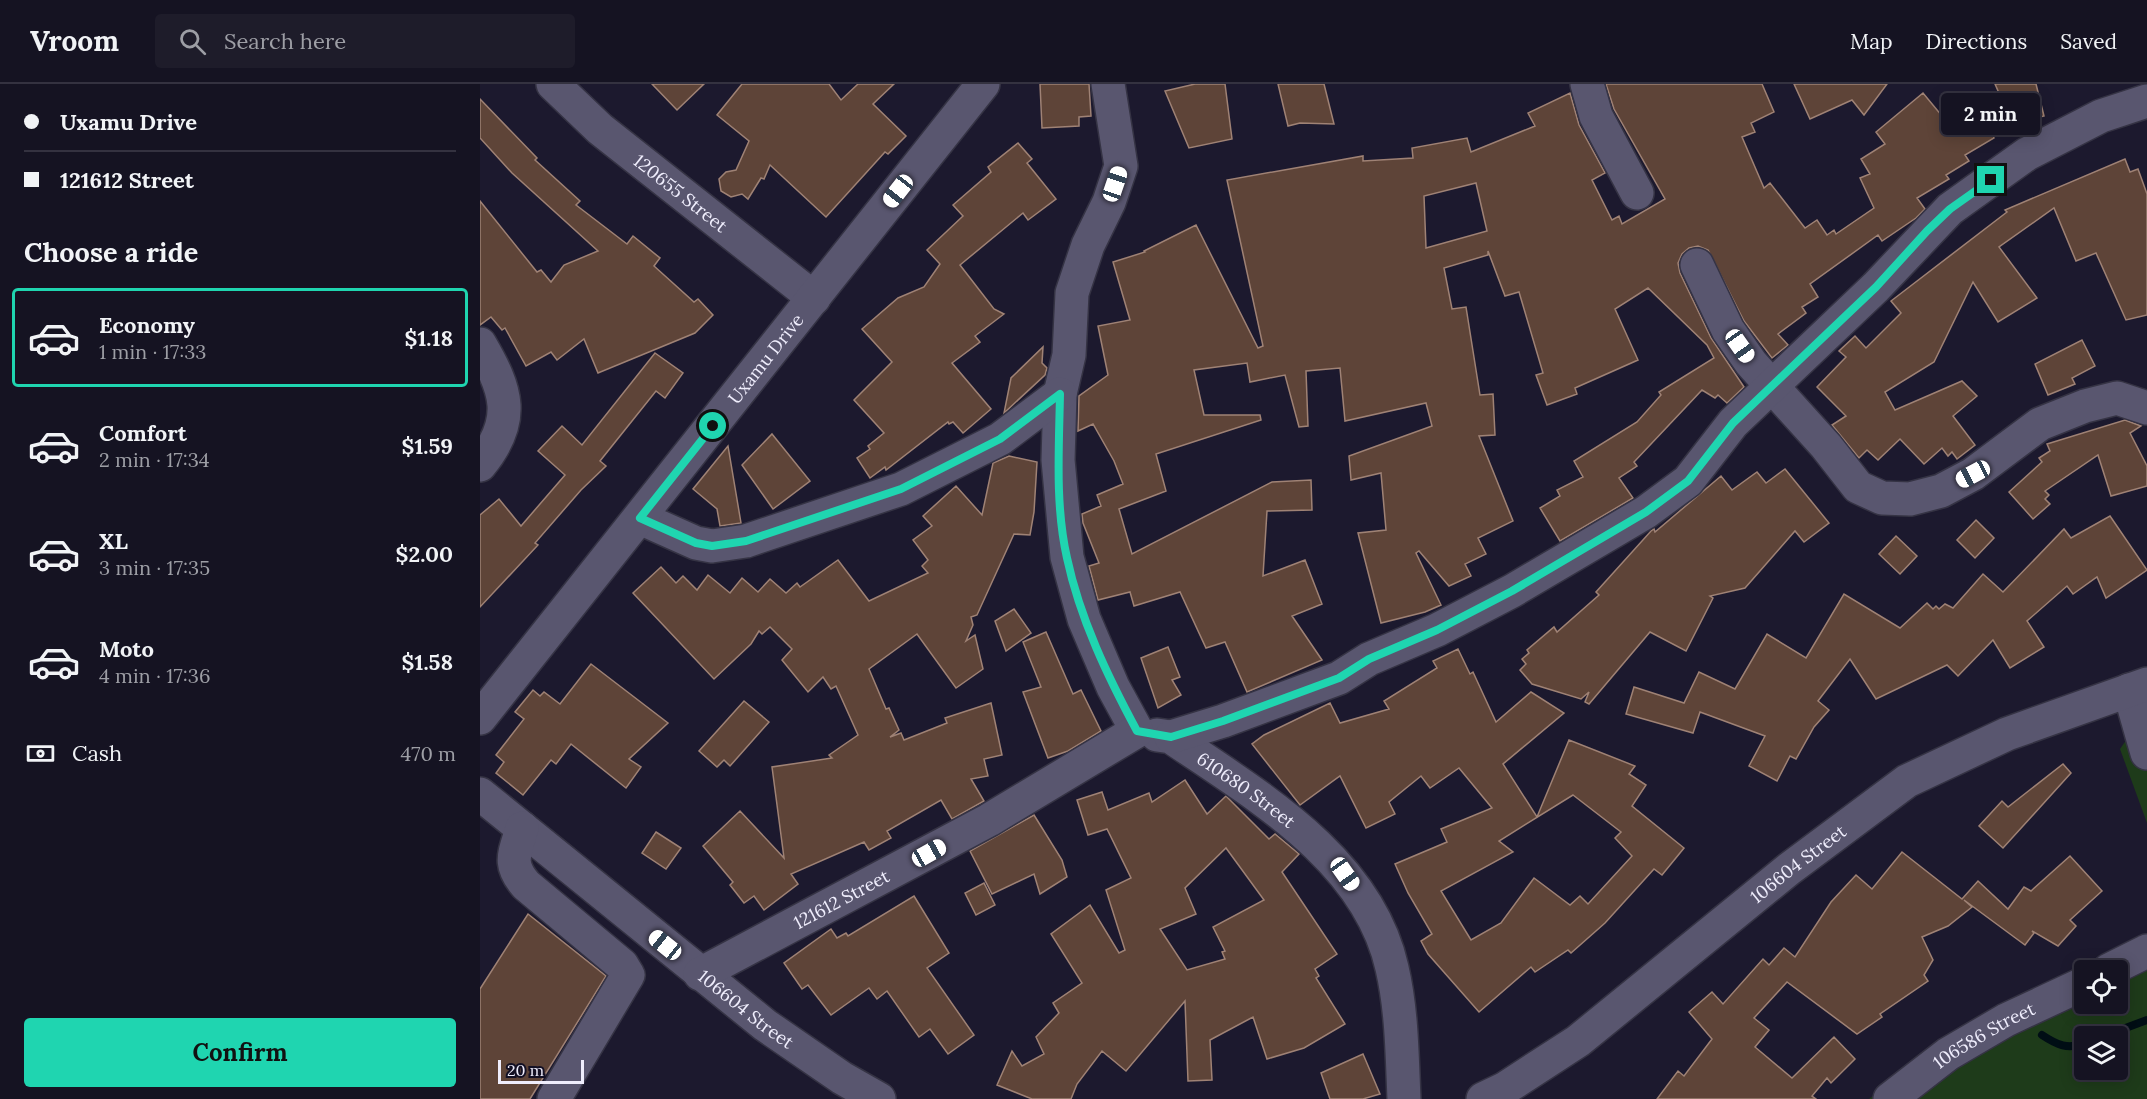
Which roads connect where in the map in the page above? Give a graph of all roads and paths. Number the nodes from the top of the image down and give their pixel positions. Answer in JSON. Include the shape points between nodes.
{"nodes":[{"id":1,"x":553,"y":84,"type":"edge"},
{"id":2,"x":983,"y":84,"type":"edge"},
{"id":3,"x":1108,"y":84,"type":"edge"},
{"id":4,"x":1587,"y":84,"type":"edge"},
{"id":5,"x":2147,"y":101,"type":"edge"},
{"id":6,"x":1637,"y":193,"type":"dead end"},
{"id":7,"x":1697,"y":265,"type":"dead end"},
{"id":8,"x":814,"y":298,"type":"junction"},
{"id":9,"x":480,"y":344,"type":"edge"},
{"id":10,"x":1772,"y":385,"type":"junction"},
{"id":11,"x":1060,"y":394,"type":"junction"},
{"id":12,"x":2147,"y":408,"type":"edge"},
{"id":13,"x":480,"y":465,"type":"edge"},
{"id":14,"x":640,"y":518,"type":"junction"},
{"id":15,"x":2138,"y":687,"type":"edge"},
{"id":16,"x":480,"y":718,"type":"edge"},
{"id":17,"x":1137,"y":731,"type":"junction"},
{"id":18,"x":1171,"y":737,"type":"junction"},
{"id":19,"x":2147,"y":753,"type":"edge"},
{"id":20,"x":480,"y":794,"type":"edge"},
{"id":21,"x":522,"y":828,"type":"junction"},
{"id":22,"x":2147,"y":951,"type":"edge"},
{"id":23,"x":2128,"y":960,"type":"edge"},
{"id":24,"x":700,"y":974,"type":"junction"},
{"id":25,"x":2074,"y":988,"type":"edge"},
{"id":26,"x":554,"y":1099,"type":"edge"},
{"id":27,"x":879,"y":1099,"type":"edge"},
{"id":28,"x":1404,"y":1099,"type":"edge"},
{"id":29,"x":1483,"y":1099,"type":"edge"},
{"id":30,"x":1890,"y":1099,"type":"edge"}],
"edges":[{"from":1,"to":8,"type":"street","name":"120655 Street","via":[[600,129]]},
{"from":2,"to":8,"type":"street","name":"Uxamu Drive"},
{"from":3,"to":11,"type":"street","via":[[1121,166],[1072,293],[1069,355]]},
{"from":4,"to":6,"type":"street","via":[[1596,116]]},
{"from":5,"to":10,"type":"street","via":[[2101,116],[2027,154],[1950,209],[1876,287]]},
{"from":7,"to":10,"type":"street","via":[[1728,330]]},
{"from":8,"to":14,"type":"street","name":"Uxamu Drive"},
{"from":9,"to":13,"type":"street","via":[[502,385],[506,412],[492,451]]},
{"from":10,"to":12,"type":"street","via":[[1858,487],[1882,498],[1911,499],[1941,491],[1973,474],[2040,424],[2085,406],[2117,398]]},
{"from":10,"to":18,"type":"street","via":[[1733,423],[1688,481],[1646,512],[1512,591],[1437,630],[1369,659],[1339,678]]},
{"from":11,"to":14,"type":"street","via":[[1000,439],[901,489],[746,541],[712,546],[696,543]]},
{"from":11,"to":17,"type":"street","via":[[1058,460],[1067,557],[1084,619]]},
{"from":14,"to":16,"type":"street","name":"Uxamu Drive"},
{"from":15,"to":19,"type":"street"},
{"from":15,"to":29,"type":"street","name":"106604 Street","via":[[2007,734],[1907,781],[1789,868],[1578,1041]]},
{"from":17,"to":18,"type":"street","name":"610680 Street"},
{"from":17,"to":24,"type":"street","name":"121612 Street","via":[[959,837]]},
{"from":18,"to":28,"type":"street","name":"610680 Street","via":[[1317,846],[1345,874],[1366,905],[1392,966],[1398,997]]},
{"from":20,"to":21,"type":"street","name":"106604 Street"},
{"from":21,"to":24,"type":"street","name":"106604 Street"},
{"from":21,"to":26,"type":"street","via":[[513,864],[515,871],[526,885],[622,965],[628,975]]},
{"from":22,"to":23,"type":"street"},
{"from":24,"to":27,"type":"street","name":"106604 Street","via":[[794,1045]]},
{"from":25,"to":30,"type":"street","name":"106586 Street","via":[[2006,1020],[1948,1054]]}]}
